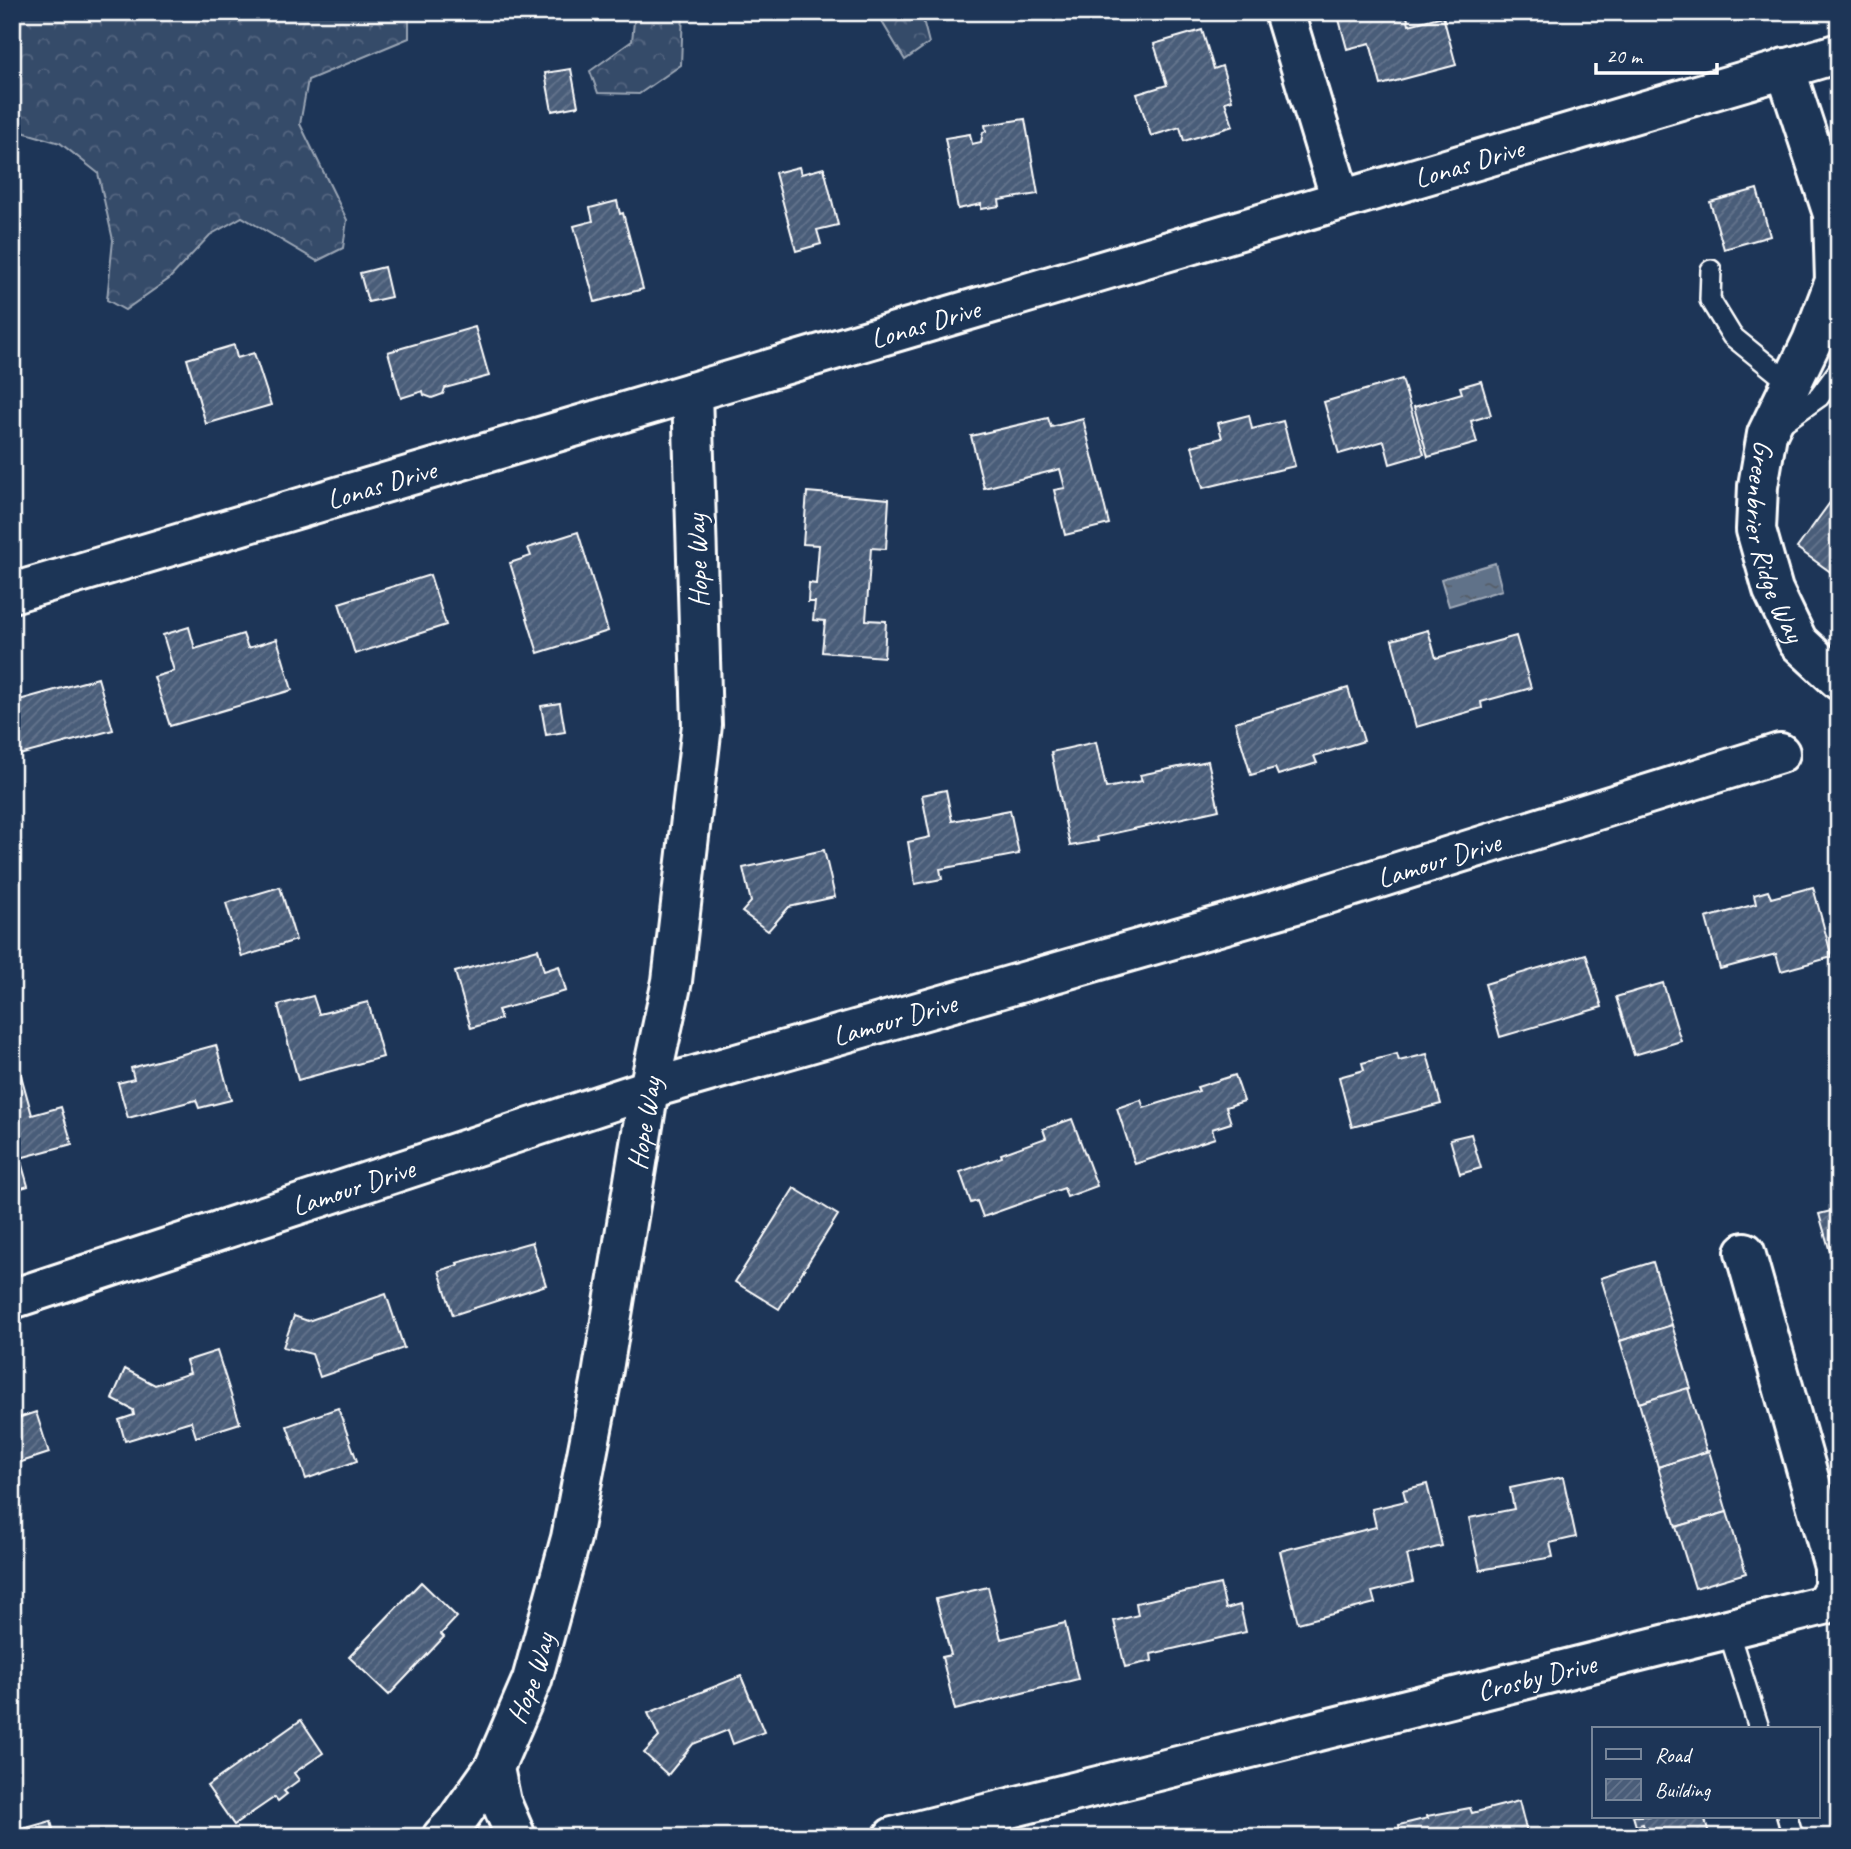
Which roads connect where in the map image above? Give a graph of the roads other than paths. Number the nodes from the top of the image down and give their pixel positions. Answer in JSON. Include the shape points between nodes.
{"nodes":[{"id":1,"x":1284,"y":12,"type":"edge"},
{"id":2,"x":1839,"y":53,"type":"edge"},
{"id":3,"x":1785,"y":68,"type":"junction"},
{"id":4,"x":1341,"y":200,"type":"junction"},
{"id":5,"x":1836,"y":216,"type":"edge"},
{"id":6,"x":1711,"y":270,"type":"dead end"},
{"id":7,"x":1839,"y":370,"type":"edge"},
{"id":8,"x":1790,"y":383,"type":"junction"},
{"id":9,"x":692,"y":393,"type":"junction"},
{"id":10,"x":1767,"y":434,"type":"junction"},
{"id":11,"x":12,"y":593,"type":"edge"},
{"id":12,"x":1839,"y":680,"type":"edge"},
{"id":13,"x":1780,"y":753,"type":"dead end"},
{"id":14,"x":649,"y":1089,"type":"junction"},
{"id":15,"x":1745,"y":1252,"type":"dead end"},
{"id":16,"x":12,"y":1299,"type":"edge"},
{"id":17,"x":1728,"y":1630,"type":"junction"},
{"id":18,"x":1759,"y":1727,"type":"edge"},
{"id":19,"x":494,"y":1768,"type":"junction"},
{"id":20,"x":1788,"y":1818,"type":"edge"},
{"id":21,"x":442,"y":1837,"type":"edge"},
{"id":22,"x":516,"y":1837,"type":"edge"},
{"id":23,"x":893,"y":1837,"type":"edge"},
{"id":24,"x":1793,"y":1837,"type":"edge"}],
"edges":[{"from":1,"to":4,"type":"street"},
{"from":2,"to":3,"type":"street","name":"Lonas Drive"},
{"from":3,"to":4,"type":"street","name":"Lonas Drive"},
{"from":3,"to":5,"type":"street","name":"Greenbrier Ridge Way"},
{"from":4,"to":9,"type":"street","name":"Lonas Drive"},
{"from":5,"to":8,"type":"street","name":"Greenbrier Ridge Way","via":[[1835,281]]},
{"from":6,"to":8,"type":"lane","via":[[1710,300],[1732,335]]},
{"from":7,"to":10,"type":"lane","via":[[1819,397]]},
{"from":8,"to":10,"type":"street","name":"Greenbrier Ridge Way"},
{"from":9,"to":11,"type":"street","name":"Lonas Drive"},
{"from":9,"to":14,"type":"street","name":"Hope Way","via":[[702,725],[672,981]]},
{"from":10,"to":12,"type":"street","name":"Greenbrier Ridge Way","via":[[1756,530],[1773,590],[1798,642]]},
{"from":13,"to":14,"type":"street","name":"Lamour Drive","via":[[1299,903]]},
{"from":14,"to":16,"type":"street","name":"Lamour Drive"},
{"from":14,"to":19,"type":"street","name":"Hope Way","via":[[571,1538],[532,1680]]},
{"from":15,"to":17,"type":"street","name":"Crosby Drive","via":[[1834,1567],[1834,1588],[1824,1605]]},
{"from":17,"to":18,"type":"lane"},
{"from":17,"to":23,"type":"street","name":"Crosby Drive"},
{"from":19,"to":21,"type":"street","name":"Hope Way"},
{"from":19,"to":22,"type":"street","via":[[501,1802]]},
{"from":20,"to":24,"type":"lane"}]}
